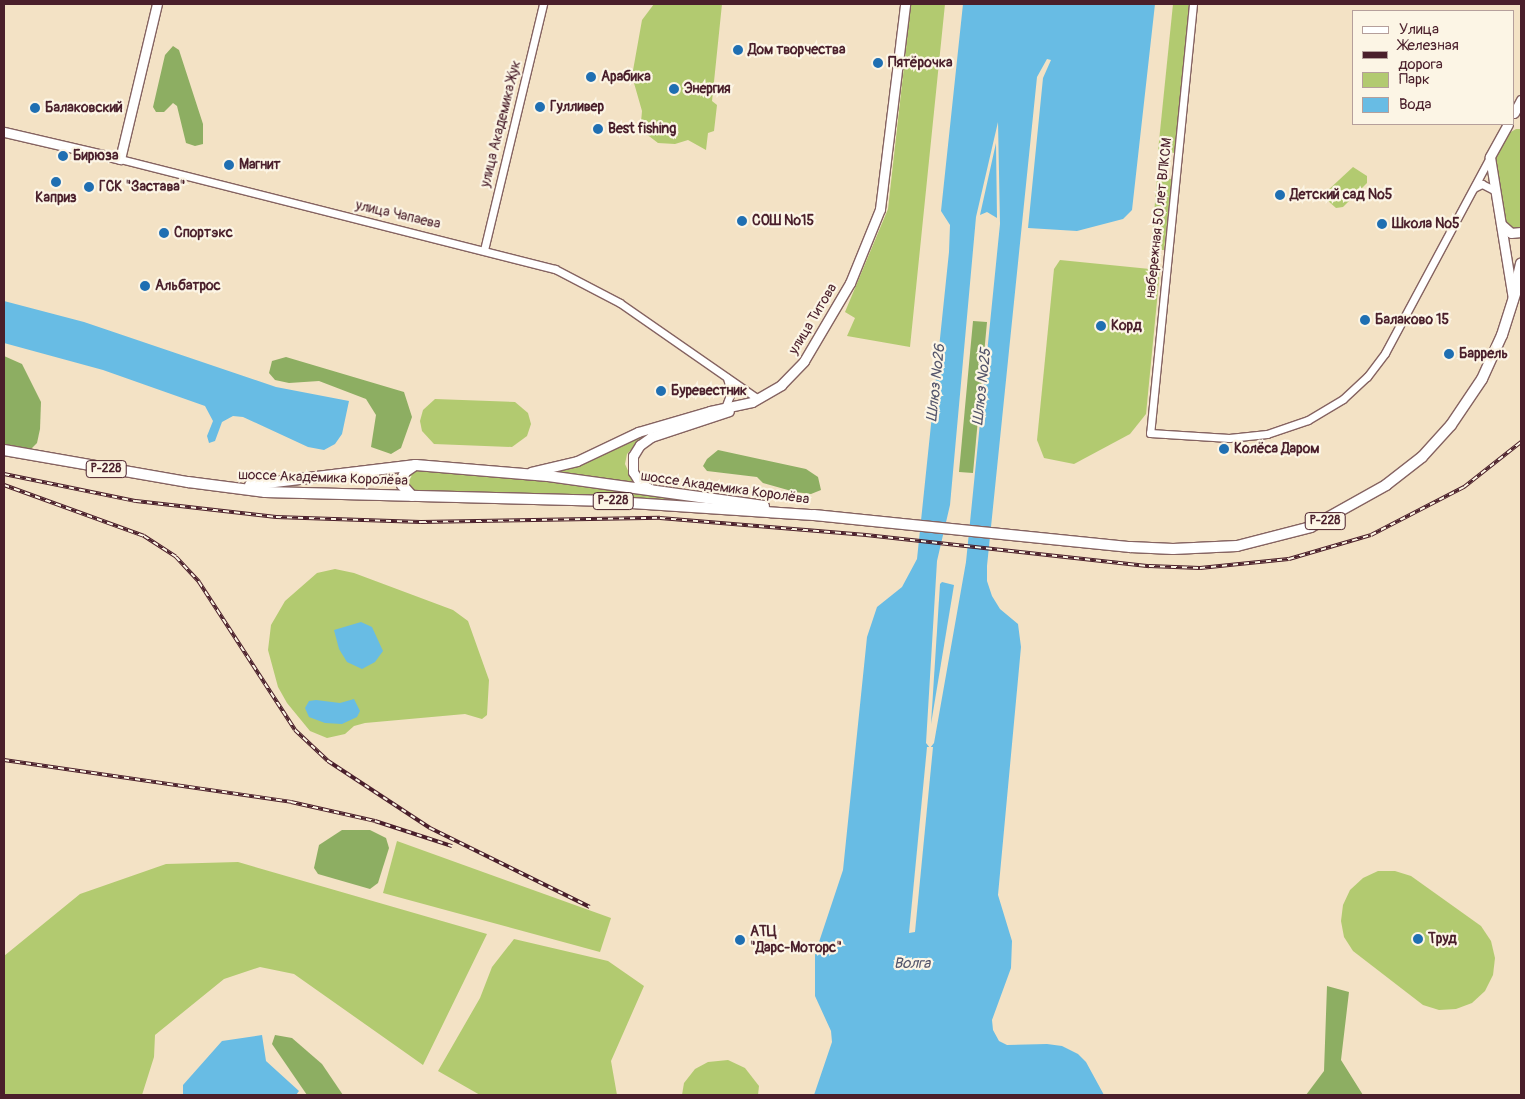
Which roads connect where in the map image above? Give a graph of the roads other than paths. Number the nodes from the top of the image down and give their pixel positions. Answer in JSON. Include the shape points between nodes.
{"nodes":[{"id":1,"x":157,"y":4,"type":"edge"},
{"id":2,"x":543,"y":4,"type":"edge"},
{"id":3,"x":905,"y":4,"type":"edge"},
{"id":4,"x":1193,"y":4,"type":"edge"},
{"id":5,"x":1518,"y":106,"type":"edge"},
{"id":6,"x":1521,"y":115,"type":"edge"},
{"id":7,"x":1507,"y":125,"type":"edge"},
{"id":8,"x":4,"y":132,"type":"edge"},
{"id":9,"x":1490,"y":157,"type":"junction"},
{"id":10,"x":120,"y":159,"type":"junction"},
{"id":11,"x":1474,"y":188,"type":"junction"},
{"id":12,"x":1494,"y":190,"type":"junction"},
{"id":13,"x":1501,"y":224,"type":"junction"},
{"id":14,"x":1521,"y":232,"type":"edge"},
{"id":15,"x":484,"y":250,"type":"junction"},
{"id":16,"x":1521,"y":263,"type":"edge"},
{"id":17,"x":1521,"y":275,"type":"edge"},
{"id":18,"x":1513,"y":299,"type":"junction"},
{"id":19,"x":726,"y":376,"type":"junction"},
{"id":20,"x":758,"y":399,"type":"junction"},
{"id":21,"x":740,"y":406,"type":"junction"},
{"id":22,"x":724,"y":408,"type":"junction"},
{"id":23,"x":4,"y":450,"type":"edge"},
{"id":24,"x":416,"y":465,"type":"junction"},
{"id":25,"x":506,"y":472,"type":"junction"},
{"id":26,"x":208,"y":485,"type":"junction"},
{"id":27,"x":656,"y":491,"type":"junction"},
{"id":28,"x":412,"y":496,"type":"junction"},
{"id":29,"x":814,"y":515,"type":"junction"}],
"edges":[{"from":1,"to":10,"type":"main road"},
{"from":2,"to":15,"type":"street","name":"улица Академика Жук"},
{"from":3,"to":20,"type":"main road","name":"улица Титова","via":[[884,190],[874,229],[850,283],[812,350],[788,378]]},
{"from":4,"to":11,"type":"street","name":"набережная 50 лет ВЛКСМ","via":[[1150,433],[1229,438],[1267,434],[1308,420],[1343,399],[1367,377],[1385,353]]},
{"from":5,"to":6,"type":"main road"},
{"from":7,"to":9,"type":"main road"},
{"from":8,"to":10,"type":"main road","name":"улица Чапаева"},
{"from":9,"to":11,"type":"street"},
{"from":9,"to":12,"type":"main road"},
{"from":10,"to":15,"type":"street","name":"улица Чапаева"},
{"from":11,"to":12,"type":"street","via":[[1482,184]]},
{"from":12,"to":13,"type":"main road"},
{"from":13,"to":14,"type":"main road","via":[[1507,232]]},
{"from":13,"to":18,"type":"main road"},
{"from":15,"to":19,"type":"street","name":"улица Чапаева","via":[[574,276],[620,303]]},
{"from":16,"to":18,"type":"highway","number":"Р-228"},
{"from":17,"to":18,"type":"highway","number":"Р-228"},
{"from":18,"to":29,"type":"highway","number":"Р-228","via":[[1490,364],[1451,425],[1407,469],[1337,515],[1290,535],[1228,546],[1165,549]]},
{"from":19,"to":20,"type":"street","name":"улица Чапаева"},
{"from":19,"to":22,"type":"street","via":[[731,392]]},
{"from":20,"to":21,"type":"main road","name":"улица Титова"},
{"from":21,"to":22,"type":"main road","name":"улица Титова"},
{"from":21,"to":27,"type":"main road","via":[[651,438],[640,445],[633,456],[633,472],[640,482]]},
{"from":22,"to":25,"type":"main road","name":"улица Титова","via":[[633,434],[560,466]]},
{"from":23,"to":26,"type":"highway","name":"шоссе Академика Королёва","number":"Р-228"},
{"from":24,"to":25,"type":"highway","name":"шоссе Академика Королёва","number":"Р-228"},
{"from":24,"to":26,"type":"highway","name":"шоссе Академика Королёва","number":"Р-228","via":[[277,484]]},
{"from":24,"to":28,"type":"highway","via":[[404,472],[402,479],[402,486]]},
{"from":25,"to":27,"type":"highway","name":"шоссе Академика Королёва","number":"Р-228"},
{"from":26,"to":28,"type":"highway","name":"шоссе Академика Королёва","number":"Р-228","via":[[265,492]]},
{"from":27,"to":29,"type":"highway","name":"шоссе Академика Королёва","number":"Р-228"},
{"from":28,"to":29,"type":"highway","name":"шоссе Академика Королёва","number":"Р-228","via":[[601,501]]}]}
